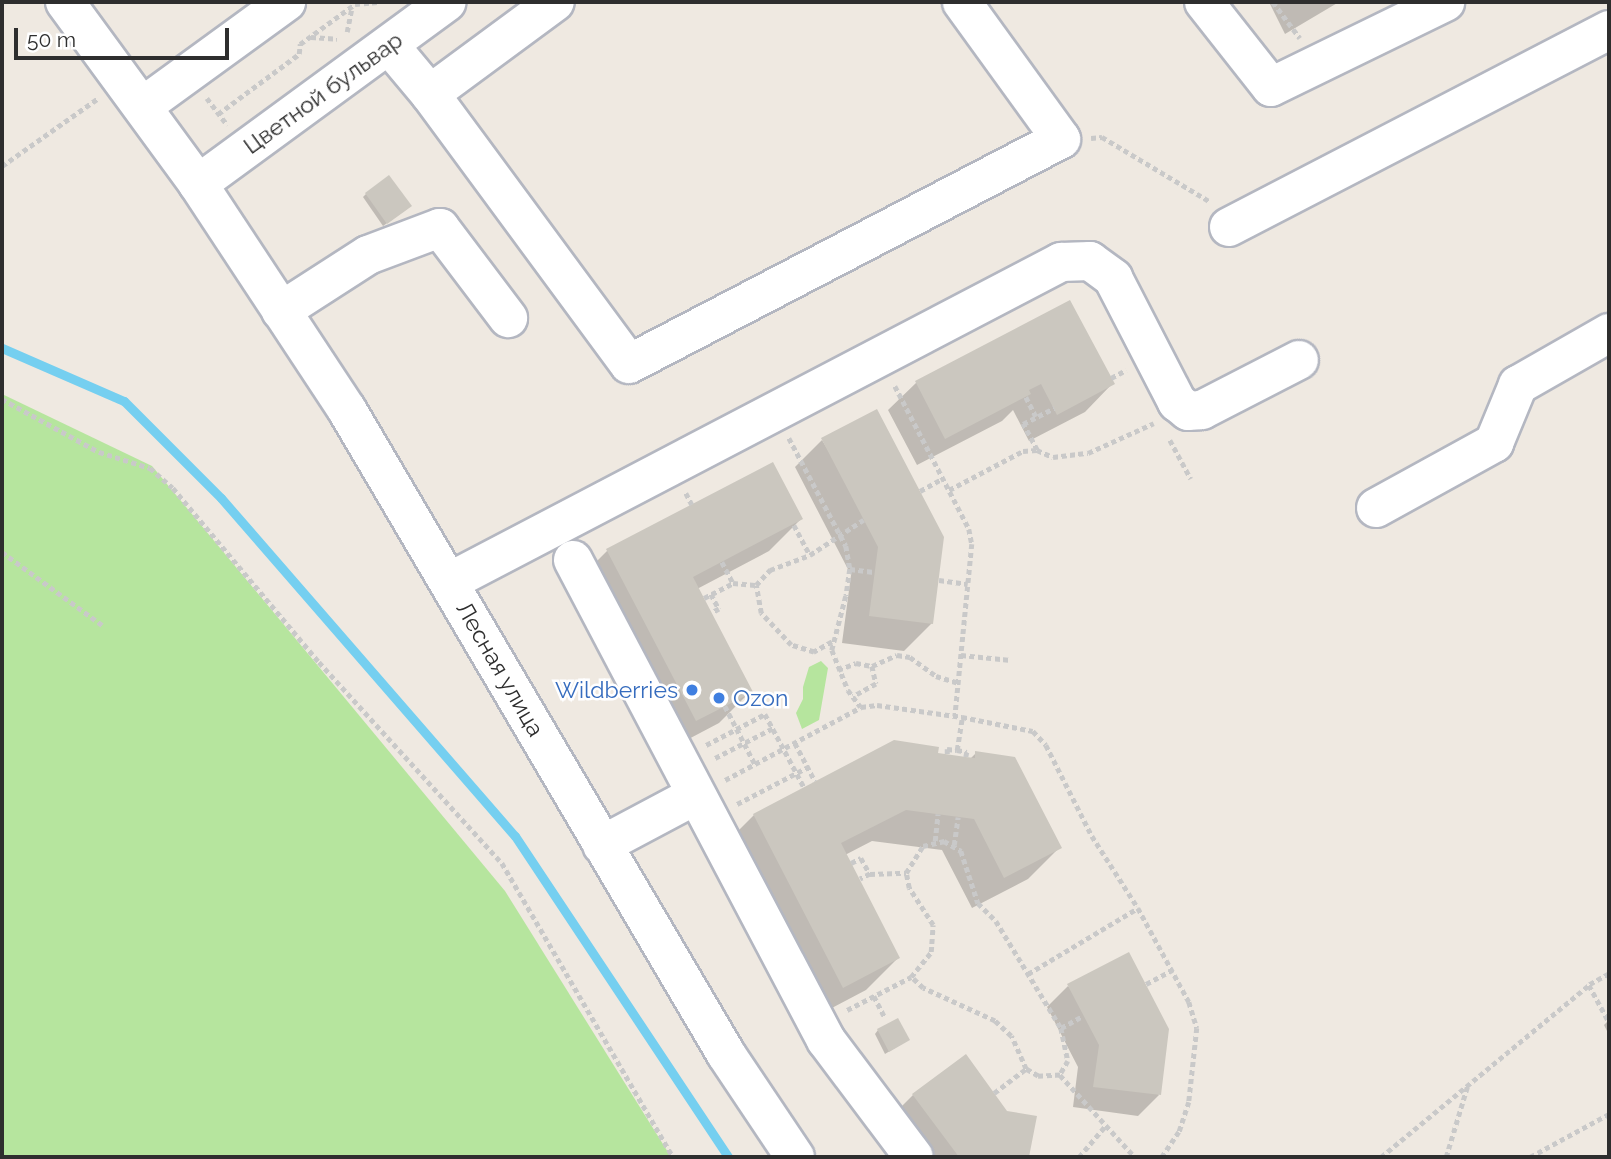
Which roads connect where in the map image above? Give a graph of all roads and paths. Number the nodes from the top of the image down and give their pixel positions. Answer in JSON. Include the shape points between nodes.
{"nodes":[{"id":1,"x":65,"y":2,"type":"edge"},
{"id":2,"x":286,"y":2,"type":"edge"},
{"id":3,"x":378,"y":2,"type":"edge"},
{"id":4,"x":447,"y":2,"type":"edge"},
{"id":5,"x":555,"y":2,"type":"edge"},
{"id":6,"x":962,"y":2,"type":"edge"},
{"id":7,"x":1204,"y":2,"type":"edge"},
{"id":8,"x":1445,"y":2,"type":"edge"},
{"id":9,"x":352,"y":7,"type":"junction"},
{"id":10,"x":1609,"y":30,"type":"edge"},
{"id":11,"x":310,"y":37,"type":"junction"},
{"id":12,"x":389,"y":45,"type":"junction"},
{"id":13,"x":133,"y":92,"type":"junction"},
{"id":14,"x":204,"y":94,"type":"dead end"},
{"id":15,"x":430,"y":94,"type":"junction"},
{"id":16,"x":218,"y":114,"type":"junction"},
{"id":17,"x":232,"y":132,"type":"dead end"},
{"id":18,"x":1061,"y":139,"type":"junction"},
{"id":19,"x":2,"y":166,"type":"edge"},
{"id":20,"x":198,"y":184,"type":"junction"},
{"id":21,"x":1233,"y":225,"type":"joint"},
{"id":22,"x":281,"y":311,"type":"junction"},
{"id":23,"x":508,"y":318,"type":"dead end"},
{"id":24,"x":1609,"y":333,"type":"edge"},
{"id":25,"x":1299,"y":360,"type":"dead end"},
{"id":26,"x":892,"y":380,"type":"dead end"},
{"id":27,"x":1026,"y":397,"type":"dead end"},
{"id":28,"x":2,"y":399,"type":"edge"},
{"id":29,"x":1054,"y":408,"type":"dead end"},
{"id":30,"x":1036,"y":417,"type":"junction"},
{"id":31,"x":1160,"y":420,"type":"dead end"},
{"id":32,"x":799,"y":428,"type":"dead end"},
{"id":33,"x":1166,"y":432,"type":"dead end"},
{"id":34,"x":787,"y":434,"type":"junction"},
{"id":35,"x":776,"y":440,"type":"dead end"},
{"id":36,"x":1037,"y":450,"type":"junction"},
{"id":37,"x":943,"y":478,"type":"junction"},
{"id":38,"x":1191,"y":480,"type":"dead end"},
{"id":39,"x":695,"y":483,"type":"dead end"},
{"id":40,"x":949,"y":490,"type":"junction"},
{"id":41,"x":920,"y":491,"type":"dead end"},
{"id":42,"x":672,"y":495,"type":"dead end"},
{"id":43,"x":1377,"y":508,"type":"dead end"},
{"id":44,"x":863,"y":520,"type":"dead end"},
{"id":45,"x":793,"y":525,"type":"dead end"},
{"id":46,"x":839,"y":533,"type":"junction"},
{"id":47,"x":2,"y":552,"type":"edge"},
{"id":48,"x":810,"y":555,"type":"junction"},
{"id":49,"x":573,"y":560,"type":"dead end"},
{"id":50,"x":722,"y":562,"type":"dead end"},
{"id":51,"x":850,"y":569,"type":"junction"},
{"id":52,"x":874,"y":572,"type":"dead end"},
{"id":53,"x":939,"y":580,"type":"dead end"},
{"id":54,"x":449,"y":582,"type":"junction"},
{"id":55,"x":733,"y":583,"type":"junction"},
{"id":56,"x":968,"y":584,"type":"junction"},
{"id":57,"x":756,"y":585,"type":"junction"},
{"id":58,"x":711,"y":594,"type":"junction"},
{"id":59,"x":704,"y":598,"type":"dead end"},
{"id":60,"x":712,"y":613,"type":"dead end"},
{"id":61,"x":102,"y":625,"type":"dead end"},
{"id":62,"x":832,"y":642,"type":"junction"},
{"id":63,"x":961,"y":655,"type":"junction"},
{"id":64,"x":1012,"y":660,"type":"dead end"},
{"id":65,"x":872,"y":666,"type":"junction"},
{"id":66,"x":838,"y":670,"type":"junction"},
{"id":67,"x":959,"y":683,"type":"junction"},
{"id":68,"x":853,"y":697,"type":"junction"},
{"id":69,"x":725,"y":706,"type":"dead end"},
{"id":70,"x":861,"y":707,"type":"junction"},
{"id":71,"x":958,"y":716,"type":"junction"},
{"id":72,"x":773,"y":728,"type":"junction"},
{"id":73,"x":737,"y":729,"type":"junction"},
{"id":74,"x":744,"y":743,"type":"junction"},
{"id":75,"x":794,"y":743,"type":"junction"},
{"id":76,"x":702,"y":747,"type":"dead end"},
{"id":77,"x":783,"y":748,"type":"junction"},
{"id":78,"x":957,"y":750,"type":"junction"},
{"id":79,"x":947,"y":754,"type":"dead end"},
{"id":80,"x":966,"y":757,"type":"dead end"},
{"id":81,"x":755,"y":764,"type":"junction"},
{"id":82,"x":808,"y":768,"type":"junction"},
{"id":83,"x":796,"y":774,"type":"junction"},
{"id":84,"x":703,"y":778,"type":"junction"},
{"id":85,"x":815,"y":782,"type":"dead end"},
{"id":86,"x":804,"y":787,"type":"dead end"},
{"id":87,"x":734,"y":806,"type":"dead end"},
{"id":88,"x":938,"y":814,"type":"dead end"},
{"id":89,"x":958,"y":817,"type":"dead end"},
{"id":90,"x":935,"y":841,"type":"junction"},
{"id":91,"x":602,"y":845,"type":"junction"},
{"id":92,"x":954,"y":845,"type":"junction"},
{"id":93,"x":851,"y":863,"type":"dead end"},
{"id":94,"x":906,"y":873,"type":"junction"},
{"id":95,"x":870,"y":874,"type":"junction"},
{"id":96,"x":860,"y":879,"type":"dead end"},
{"id":97,"x":1138,"y":908,"type":"junction"},
{"id":98,"x":1172,"y":970,"type":"junction"},
{"id":99,"x":1028,"y":974,"type":"junction"},
{"id":100,"x":1609,"y":974,"type":"edge"},
{"id":101,"x":911,"y":977,"type":"junction"},
{"id":102,"x":1146,"y":984,"type":"dead end"},
{"id":103,"x":1589,"y":985,"type":"junction"},
{"id":104,"x":874,"y":996,"type":"junction"},
{"id":105,"x":1083,"y":1016,"type":"dead end"},
{"id":106,"x":885,"y":1018,"type":"dead end"},
{"id":107,"x":1609,"y":1022,"type":"edge"},
{"id":108,"x":818,"y":1025,"type":"junction"},
{"id":109,"x":1061,"y":1028,"type":"junction"},
{"id":110,"x":1026,"y":1069,"type":"junction"},
{"id":111,"x":1060,"y":1075,"type":"junction"},
{"id":112,"x":1469,"y":1083,"type":"junction"},
{"id":113,"x":994,"y":1093,"type":"dead end"},
{"id":114,"x":1609,"y":1114,"type":"edge"},
{"id":115,"x":1106,"y":1125,"type":"junction"},
{"id":116,"x":673,"y":1157,"type":"edge"},
{"id":117,"x":795,"y":1157,"type":"edge"},
{"id":118,"x":914,"y":1157,"type":"edge"},
{"id":119,"x":1079,"y":1157,"type":"edge"},
{"id":120,"x":1135,"y":1157,"type":"edge"},
{"id":121,"x":1162,"y":1157,"type":"edge"},
{"id":122,"x":1381,"y":1157,"type":"edge"},
{"id":123,"x":1446,"y":1157,"type":"edge"},
{"id":124,"x":1530,"y":1157,"type":"edge"}],
"edges":[{"from":1,"to":13,"type":"street","name":"Лесная улица"},
{"from":2,"to":13,"type":"street"},
{"from":3,"to":9,"type":"path"},
{"from":4,"to":12,"type":"street","name":"Цветной бульвар"},
{"from":5,"to":15,"type":"street"},
{"from":6,"to":18,"type":"street"},
{"from":7,"to":8,"type":"street","via":[[1271,87],[1284,85]]},
{"from":9,"to":11,"type":"path"},
{"from":9,"to":11,"type":"path","via":[[348,30],[341,36],[334,40]]},
{"from":10,"to":21,"type":"street"},
{"from":11,"to":16,"type":"path","via":[[300,44],[299,54]]},
{"from":12,"to":15,"type":"street"},
{"from":12,"to":20,"type":"street","name":"Цветной бульвар"},
{"from":13,"to":19,"type":"path"},
{"from":13,"to":20,"type":"street","name":"Лесная улица"},
{"from":14,"to":16,"type":"path"},
{"from":15,"to":18,"type":"street","via":[[629,364]]},
{"from":16,"to":17,"type":"path"},
{"from":18,"to":21,"type":"path","via":[[1102,138]]},
{"from":20,"to":22,"type":"street","name":"Лесная улица"},
{"from":22,"to":23,"type":"street","via":[[368,255],[440,229]]},
{"from":22,"to":54,"type":"street","name":"Лесная улица"},
{"from":24,"to":43,"type":"street","via":[[1518,385],[1494,443]]},
{"from":25,"to":54,"type":"street","via":[[1202,410],[1188,411],[1177,402],[1112,278],[1090,261],[1061,262]]},
{"from":26,"to":37,"type":"path"},
{"from":27,"to":30,"type":"path"},
{"from":28,"to":116,"type":"path","via":[[99,452],[150,468],[173,488],[319,662],[502,863]]},
{"from":29,"to":30,"type":"path"},
{"from":30,"to":36,"type":"path","via":[[1023,424]]},
{"from":31,"to":36,"type":"path","via":[[1088,453],[1053,457]]},
{"from":32,"to":34,"type":"path"},
{"from":33,"to":38,"type":"path"},
{"from":34,"to":35,"type":"path"},
{"from":34,"to":46,"type":"path"},
{"from":36,"to":40,"type":"path","via":[[1023,451]]},
{"from":37,"to":40,"type":"path"},
{"from":37,"to":41,"type":"path"},
{"from":39,"to":42,"type":"path"},
{"from":40,"to":56,"type":"path","via":[[972,544]]},
{"from":44,"to":46,"type":"path"},
{"from":45,"to":48,"type":"path"},
{"from":46,"to":48,"type":"path"},
{"from":46,"to":51,"type":"path"},
{"from":47,"to":61,"type":"path"},
{"from":48,"to":57,"type":"path","via":[[770,570]]},
{"from":49,"to":84,"type":"street"},
{"from":50,"to":55,"type":"path"},
{"from":51,"to":52,"type":"path"},
{"from":51,"to":62,"type":"path"},
{"from":53,"to":56,"type":"path"},
{"from":54,"to":91,"type":"street","name":"Лесная улица"},
{"from":55,"to":57,"type":"path"},
{"from":55,"to":58,"type":"path"},
{"from":56,"to":63,"type":"path"},
{"from":57,"to":62,"type":"path","via":[[761,613],[791,645],[814,652]]},
{"from":58,"to":59,"type":"path"},
{"from":58,"to":60,"type":"path","via":[[719,609]]},
{"from":62,"to":66,"type":"path"},
{"from":63,"to":64,"type":"path"},
{"from":63,"to":67,"type":"path"},
{"from":65,"to":66,"type":"path","via":[[856,663]]},
{"from":65,"to":67,"type":"path","via":[[897,655],[910,657],[936,676]]},
{"from":65,"to":68,"type":"path","via":[[876,684]]},
{"from":66,"to":68,"type":"path"},
{"from":67,"to":71,"type":"path"},
{"from":68,"to":70,"type":"path"},
{"from":69,"to":73,"type":"path"},
{"from":70,"to":71,"type":"path"},
{"from":70,"to":75,"type":"path"},
{"from":71,"to":78,"type":"path"},
{"from":71,"to":97,"type":"path","via":[[1033,731]]},
{"from":72,"to":73,"type":"path","via":[[765,714]]},
{"from":72,"to":74,"type":"path"},
{"from":72,"to":77,"type":"path"},
{"from":73,"to":74,"type":"path"},
{"from":73,"to":76,"type":"path"},
{"from":74,"to":81,"type":"path"},
{"from":74,"to":84,"type":"path"},
{"from":75,"to":77,"type":"path"},
{"from":75,"to":82,"type":"path"},
{"from":77,"to":81,"type":"path"},
{"from":77,"to":83,"type":"path"},
{"from":78,"to":79,"type":"path","via":[[947,749]]},
{"from":78,"to":80,"type":"path","via":[[967,752]]},
{"from":81,"to":84,"type":"path"},
{"from":82,"to":83,"type":"path"},
{"from":82,"to":85,"type":"path"},
{"from":83,"to":86,"type":"path"},
{"from":83,"to":87,"type":"path"},
{"from":84,"to":91,"type":"street"},
{"from":84,"to":108,"type":"street"},
{"from":88,"to":90,"type":"path"},
{"from":89,"to":92,"type":"path"},
{"from":90,"to":92,"type":"path"},
{"from":90,"to":94,"type":"path","via":[[923,846]]},
{"from":91,"to":117,"type":"street","name":"Лесная улица","via":[[726,1054]]},
{"from":92,"to":99,"type":"path","via":[[968,863],[970,887],[978,902],[996,921]]},
{"from":93,"to":95,"type":"path","via":[[861,858]]},
{"from":94,"to":95,"type":"path"},
{"from":94,"to":101,"type":"path","via":[[935,938]]},
{"from":95,"to":96,"type":"path"},
{"from":97,"to":98,"type":"path"},
{"from":97,"to":99,"type":"path"},
{"from":98,"to":102,"type":"path"},
{"from":98,"to":121,"type":"path","via":[[1197,1028],[1189,1102],[1179,1132]]},
{"from":99,"to":109,"type":"path"},
{"from":100,"to":103,"type":"path"},
{"from":101,"to":104,"type":"path"},
{"from":101,"to":110,"type":"path","via":[[923,988],[995,1021],[1011,1036]]},
{"from":103,"to":107,"type":"path"},
{"from":103,"to":112,"type":"path"},
{"from":104,"to":106,"type":"path"},
{"from":104,"to":108,"type":"path"},
{"from":105,"to":109,"type":"path"},
{"from":108,"to":118,"type":"street"},
{"from":109,"to":111,"type":"path","via":[[1068,1061]]},
{"from":110,"to":111,"type":"path","via":[[1038,1076]]},
{"from":110,"to":113,"type":"path"},
{"from":111,"to":115,"type":"path"},
{"from":112,"to":122,"type":"path"},
{"from":112,"to":123,"type":"path"},
{"from":114,"to":124,"type":"path"},
{"from":115,"to":119,"type":"path"},
{"from":115,"to":120,"type":"path"}]}
